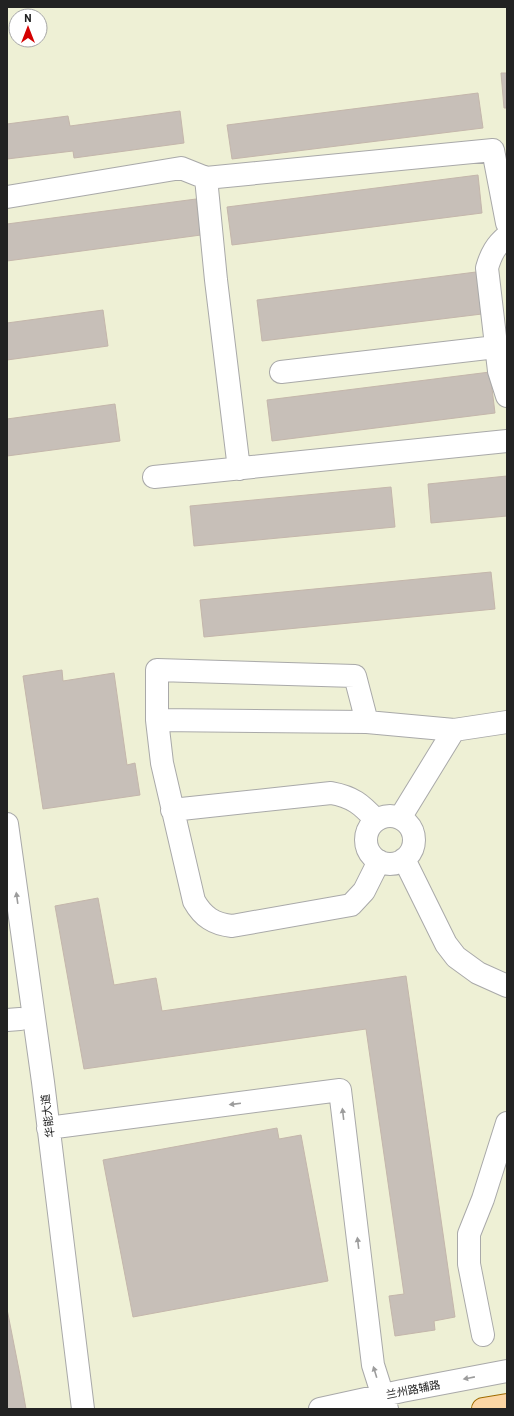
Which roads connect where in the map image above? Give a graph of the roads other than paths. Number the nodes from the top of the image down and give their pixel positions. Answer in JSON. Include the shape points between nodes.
{"nodes":[{"id":1,"x":206,"y":178,"type":"junction"},
{"id":2,"x":7,"y":197,"type":"edge"},
{"id":3,"x":507,"y":223,"type":"edge"},
{"id":4,"x":507,"y":236,"type":"edge"},
{"id":5,"x":496,"y":347,"type":"junction"},
{"id":6,"x":280,"y":372,"type":"dead end"},
{"id":7,"x":507,"y":396,"type":"edge"},
{"id":8,"x":507,"y":441,"type":"edge"},
{"id":9,"x":239,"y":469,"type":"junction"},
{"id":10,"x":154,"y":477,"type":"dead end"},
{"id":11,"x":157,"y":720,"type":"junction"},
{"id":12,"x":367,"y":722,"type":"junction"},
{"id":13,"x":507,"y":722,"type":"edge"},
{"id":14,"x":454,"y":730,"type":"junction"},
{"id":15,"x":172,"y":810,"type":"junction"},
{"id":16,"x":400,"y":818,"type":"junction"},
{"id":17,"x":376,"y":820,"type":"junction"},
{"id":18,"x":7,"y":824,"type":"edge"},
{"id":19,"x":404,"y":859,"type":"junction"},
{"id":20,"x":380,"y":861,"type":"junction"},
{"id":21,"x":7,"y":924,"type":"edge"},
{"id":22,"x":507,"y":986,"type":"edge"},
{"id":23,"x":13,"y":1020,"type":"edge"},
{"id":24,"x":507,"y":1124,"type":"edge"},
{"id":25,"x":48,"y":1128,"type":"junction"},
{"id":26,"x":483,"y":1335,"type":"dead end"},
{"id":27,"x":507,"y":1371,"type":"edge"},
{"id":28,"x":384,"y":1402,"type":"edge"},
{"id":29,"x":507,"y":1405,"type":"edge"},
{"id":30,"x":70,"y":1409,"type":"edge"},
{"id":31,"x":83,"y":1409,"type":"edge"},
{"id":32,"x":320,"y":1409,"type":"edge"},
{"id":33,"x":483,"y":1409,"type":"edge"}],
"edges":[{"from":1,"to":2,"type":"street","via":[[181,168]]},
{"from":1,"to":3,"type":"street","via":[[493,150]]},
{"from":1,"to":9,"type":"street"},
{"from":4,"to":5,"type":"street","via":[[498,243],[491,255],[488,268]]},
{"from":5,"to":6,"type":"street"},
{"from":5,"to":7,"type":"street","via":[[499,371]]},
{"from":8,"to":9,"type":"street"},
{"from":9,"to":10,"type":"street"},
{"from":11,"to":12,"type":"street"},
{"from":11,"to":12,"type":"street","via":[[157,670],[355,676]]},
{"from":11,"to":15,"type":"street","via":[[162,763]]},
{"from":12,"to":14,"type":"street"},
{"from":13,"to":14,"type":"street"},
{"from":14,"to":16,"type":"street"},
{"from":15,"to":17,"type":"street","via":[[331,793],[346,796],[359,803]]},
{"from":15,"to":20,"type":"street","via":[[194,901],[204,916],[220,924],[232,926],[351,905],[364,891]]},
{"from":16,"to":17,"type":"street","via":[[383,816]]},
{"from":16,"to":19,"type":"street","via":[[409,826],[414,837],[410,853]]},
{"from":17,"to":20,"type":"street","via":[[366,833],[366,842],[373,857]]},
{"from":25,"to":18,"type":"street","name":"华能大道","one_way":true},
{"from":19,"to":20,"type":"street","via":[[392,863]]},
{"from":19,"to":22,"type":"street","via":[[446,944],[456,957],[478,973]]},
{"from":21,"to":23,"type":"street","name":"华能大道"},
{"from":23,"to":30,"type":"street","name":"华能大道"},
{"from":24,"to":26,"type":"street","via":[[469,1234],[469,1264]]},
{"from":28,"to":25,"type":"street","one_way":true,"via":[[373,1365],[340,1090]]},
{"from":25,"to":31,"type":"street","name":"华能大道"},
{"from":27,"to":28,"type":"street","name":"兰州路辅路","one_way":true},
{"from":28,"to":32,"type":"street","name":"兰州路辅路"},
{"from":29,"to":33,"type":"main road"}]}
